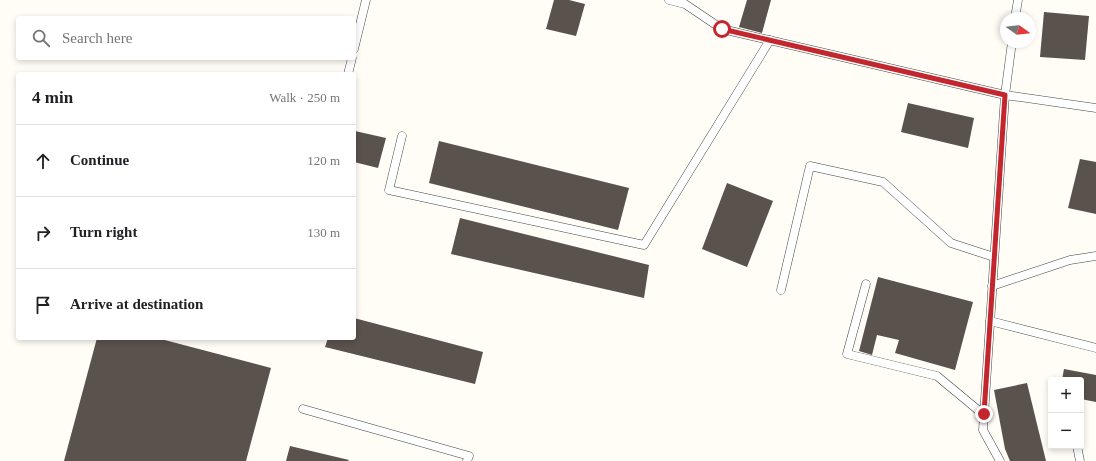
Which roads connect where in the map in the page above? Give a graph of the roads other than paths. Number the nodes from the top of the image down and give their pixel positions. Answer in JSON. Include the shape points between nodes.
{"nodes":[{"id":1,"x":366,"y":0,"type":"edge"},
{"id":2,"x":669,"y":0,"type":"edge"},
{"id":3,"x":1018,"y":0,"type":"edge"},
{"id":4,"x":1016,"y":12,"type":"edge"},
{"id":5,"x":770,"y":40,"type":"junction"},
{"id":6,"x":356,"y":41,"type":"edge"},
{"id":7,"x":1011,"y":48,"type":"edge"},
{"id":8,"x":352,"y":60,"type":"edge"},
{"id":9,"x":348,"y":72,"type":"edge"},
{"id":10,"x":1005,"y":95,"type":"junction"},
{"id":11,"x":1096,"y":108,"type":"edge"},
{"id":12,"x":402,"y":136,"type":"dead end"},
{"id":13,"x":1096,"y":256,"type":"edge"},
{"id":14,"x":994,"y":257,"type":"junction"},
{"id":15,"x":866,"y":284,"type":"dead end"},
{"id":16,"x":992,"y":286,"type":"junction"},
{"id":17,"x":781,"y":290,"type":"dead end"},
{"id":18,"x":990,"y":321,"type":"junction"},
{"id":19,"x":1096,"y":348,"type":"edge"},
{"id":20,"x":304,"y":409,"type":"dead end"},
{"id":21,"x":984,"y":414,"type":"junction"},
{"id":22,"x":1078,"y":449,"type":"edge"},
{"id":23,"x":468,"y":461,"type":"edge"},
{"id":24,"x":1000,"y":461,"type":"edge"},
{"id":25,"x":1080,"y":461,"type":"edge"}],
"edges":[{"from":1,"to":6,"type":"lane"},
{"from":2,"to":5,"type":"lane","via":[[686,4],[722,29]]},
{"from":3,"to":4,"type":"lane"},
{"from":5,"to":10,"type":"lane"},
{"from":5,"to":12,"type":"lane","via":[[644,245],[389,190]]},
{"from":7,"to":10,"type":"lane"},
{"from":8,"to":9,"type":"lane"},
{"from":10,"to":11,"type":"lane"},
{"from":10,"to":14,"type":"lane"},
{"from":13,"to":16,"type":"lane","via":[[1070,260]]},
{"from":14,"to":16,"type":"lane"},
{"from":14,"to":17,"type":"lane","via":[[951,243],[883,182],[810,166]]},
{"from":15,"to":21,"type":"lane","via":[[847,354],[937,376]]},
{"from":16,"to":18,"type":"lane"},
{"from":18,"to":19,"type":"lane"},
{"from":18,"to":21,"type":"lane"},
{"from":20,"to":23,"type":"lane","via":[[469,456]]},
{"from":21,"to":24,"type":"lane","via":[[983,430]]},
{"from":22,"to":25,"type":"lane"}]}
